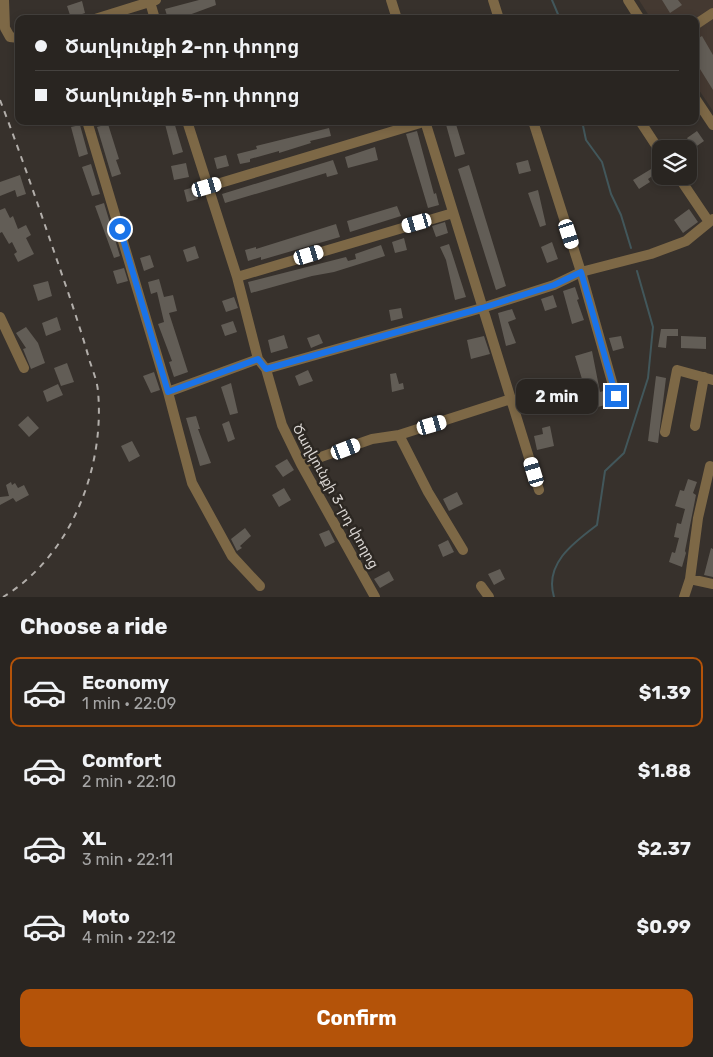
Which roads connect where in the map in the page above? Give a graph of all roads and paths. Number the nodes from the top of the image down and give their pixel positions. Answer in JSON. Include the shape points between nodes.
{"nodes":[{"id":1,"x":4,"y":0,"type":"edge"},
{"id":2,"x":391,"y":0,"type":"edge"},
{"id":3,"x":493,"y":0,"type":"edge"},
{"id":4,"x":628,"y":0,"type":"edge"},
{"id":5,"x":153,"y":1,"type":"edge"},
{"id":6,"x":713,"y":13,"type":"edge"},
{"id":7,"x":108,"y":15,"type":"edge"},
{"id":8,"x":155,"y":15,"type":"edge"},
{"id":9,"x":396,"y":15,"type":"edge"},
{"id":10,"x":499,"y":15,"type":"edge"},
{"id":11,"x":637,"y":15,"type":"edge"},
{"id":12,"x":699,"y":22,"type":"edge"},
{"id":13,"x":15,"y":38,"type":"edge"},
{"id":14,"x":699,"y":104,"type":"edge"},
{"id":15,"x":88,"y":125,"type":"edge"},
{"id":16,"x":188,"y":125,"type":"edge"},
{"id":17,"x":413,"y":125,"type":"edge"},
{"id":18,"x":427,"y":125,"type":"edge"},
{"id":19,"x":534,"y":125,"type":"edge"},
{"id":20,"x":643,"y":125,"type":"edge"},
{"id":21,"x":713,"y":125,"type":"edge"},
{"id":22,"x":653,"y":140,"type":"edge"},
{"id":23,"x":685,"y":185,"type":"edge"},
{"id":24,"x":207,"y":187,"type":"junction"},
{"id":25,"x":453,"y":213,"type":"junction"},
{"id":26,"x":711,"y":221,"type":"edge"},
{"id":27,"x":581,"y":272,"type":"junction"},
{"id":28,"x":237,"y":277,"type":"junction"},
{"id":29,"x":482,"y":308,"type":"junction"},
{"id":30,"x":0,"y":317,"type":"edge"},
{"id":31,"x":258,"y":359,"type":"junction"},
{"id":32,"x":24,"y":368,"type":"dead end"},
{"id":33,"x":266,"y":369,"type":"junction"},
{"id":34,"x":709,"y":378,"type":"edge"},
{"id":35,"x":168,"y":392,"type":"junction"},
{"id":36,"x":616,"y":396,"type":"dead end"},
{"id":37,"x":511,"y":400,"type":"junction"},
{"id":38,"x":695,"y":426,"type":"dead end"},
{"id":39,"x":665,"y":432,"type":"dead end"},
{"id":40,"x":399,"y":435,"type":"junction"},
{"id":41,"x":300,"y":464,"type":"junction"},
{"id":42,"x":710,"y":466,"type":"dead end"},
{"id":43,"x":539,"y":490,"type":"dead end"},
{"id":44,"x":463,"y":550,"type":"dead end"},
{"id":45,"x":690,"y":579,"type":"junction"},
{"id":46,"x":713,"y":584,"type":"edge"},
{"id":47,"x":260,"y":586,"type":"dead end"},
{"id":48,"x":481,"y":586,"type":"dead end"},
{"id":49,"x":375,"y":597,"type":"edge"},
{"id":50,"x":489,"y":597,"type":"edge"},
{"id":51,"x":684,"y":597,"type":"edge"}],
"edges":[{"from":1,"to":13,"type":"street","via":[[5,28],[10,37]]},
{"from":2,"to":9,"type":"street"},
{"from":3,"to":10,"type":"street"},
{"from":4,"to":11,"type":"street"},
{"from":5,"to":7,"type":"street"},
{"from":5,"to":8,"type":"street"},
{"from":6,"to":12,"type":"street"},
{"from":14,"to":21,"type":"street"},
{"from":15,"to":35,"type":"street"},
{"from":16,"to":24,"type":"street","name":"Ծաղկունքի 3-րդ փողոց"},
{"from":17,"to":24,"type":"street"},
{"from":18,"to":25,"type":"street"},
{"from":19,"to":27,"type":"street"},
{"from":20,"to":22,"type":"street"},
{"from":23,"to":26,"type":"street"},
{"from":24,"to":28,"type":"street","name":"Ծաղկունքի 3-րդ փողոց"},
{"from":25,"to":28,"type":"street"},
{"from":25,"to":29,"type":"street"},
{"from":26,"to":27,"type":"street","via":[[686,241]]},
{"from":27,"to":29,"type":"street","via":[[554,285]]},
{"from":27,"to":36,"type":"street"},
{"from":28,"to":31,"type":"street","name":"Ծաղկունքի 3-րդ փողոց"},
{"from":29,"to":33,"type":"street"},
{"from":29,"to":37,"type":"street"},
{"from":30,"to":32,"type":"street"},
{"from":31,"to":33,"type":"street","name":"Ծաղկունքի 3-րդ փողոց"},
{"from":31,"to":35,"type":"street"},
{"from":33,"to":41,"type":"street","name":"Ծաղկունքի 3-րդ փողոց","via":[[282,425]]},
{"from":34,"to":38,"type":"street"},
{"from":34,"to":39,"type":"street","via":[[677,370]]},
{"from":35,"to":47,"type":"street","via":[[192,483],[232,556]]},
{"from":37,"to":40,"type":"street"},
{"from":37,"to":43,"type":"street"},
{"from":40,"to":41,"type":"street","via":[[372,439]]},
{"from":40,"to":44,"type":"street"},
{"from":41,"to":49,"type":"street","name":"Ծաղկունքի 3-րդ փողոց"},
{"from":42,"to":45,"type":"street","via":[[698,518]]},
{"from":45,"to":46,"type":"street"},
{"from":45,"to":51,"type":"street"},
{"from":48,"to":50,"type":"street"}]}
